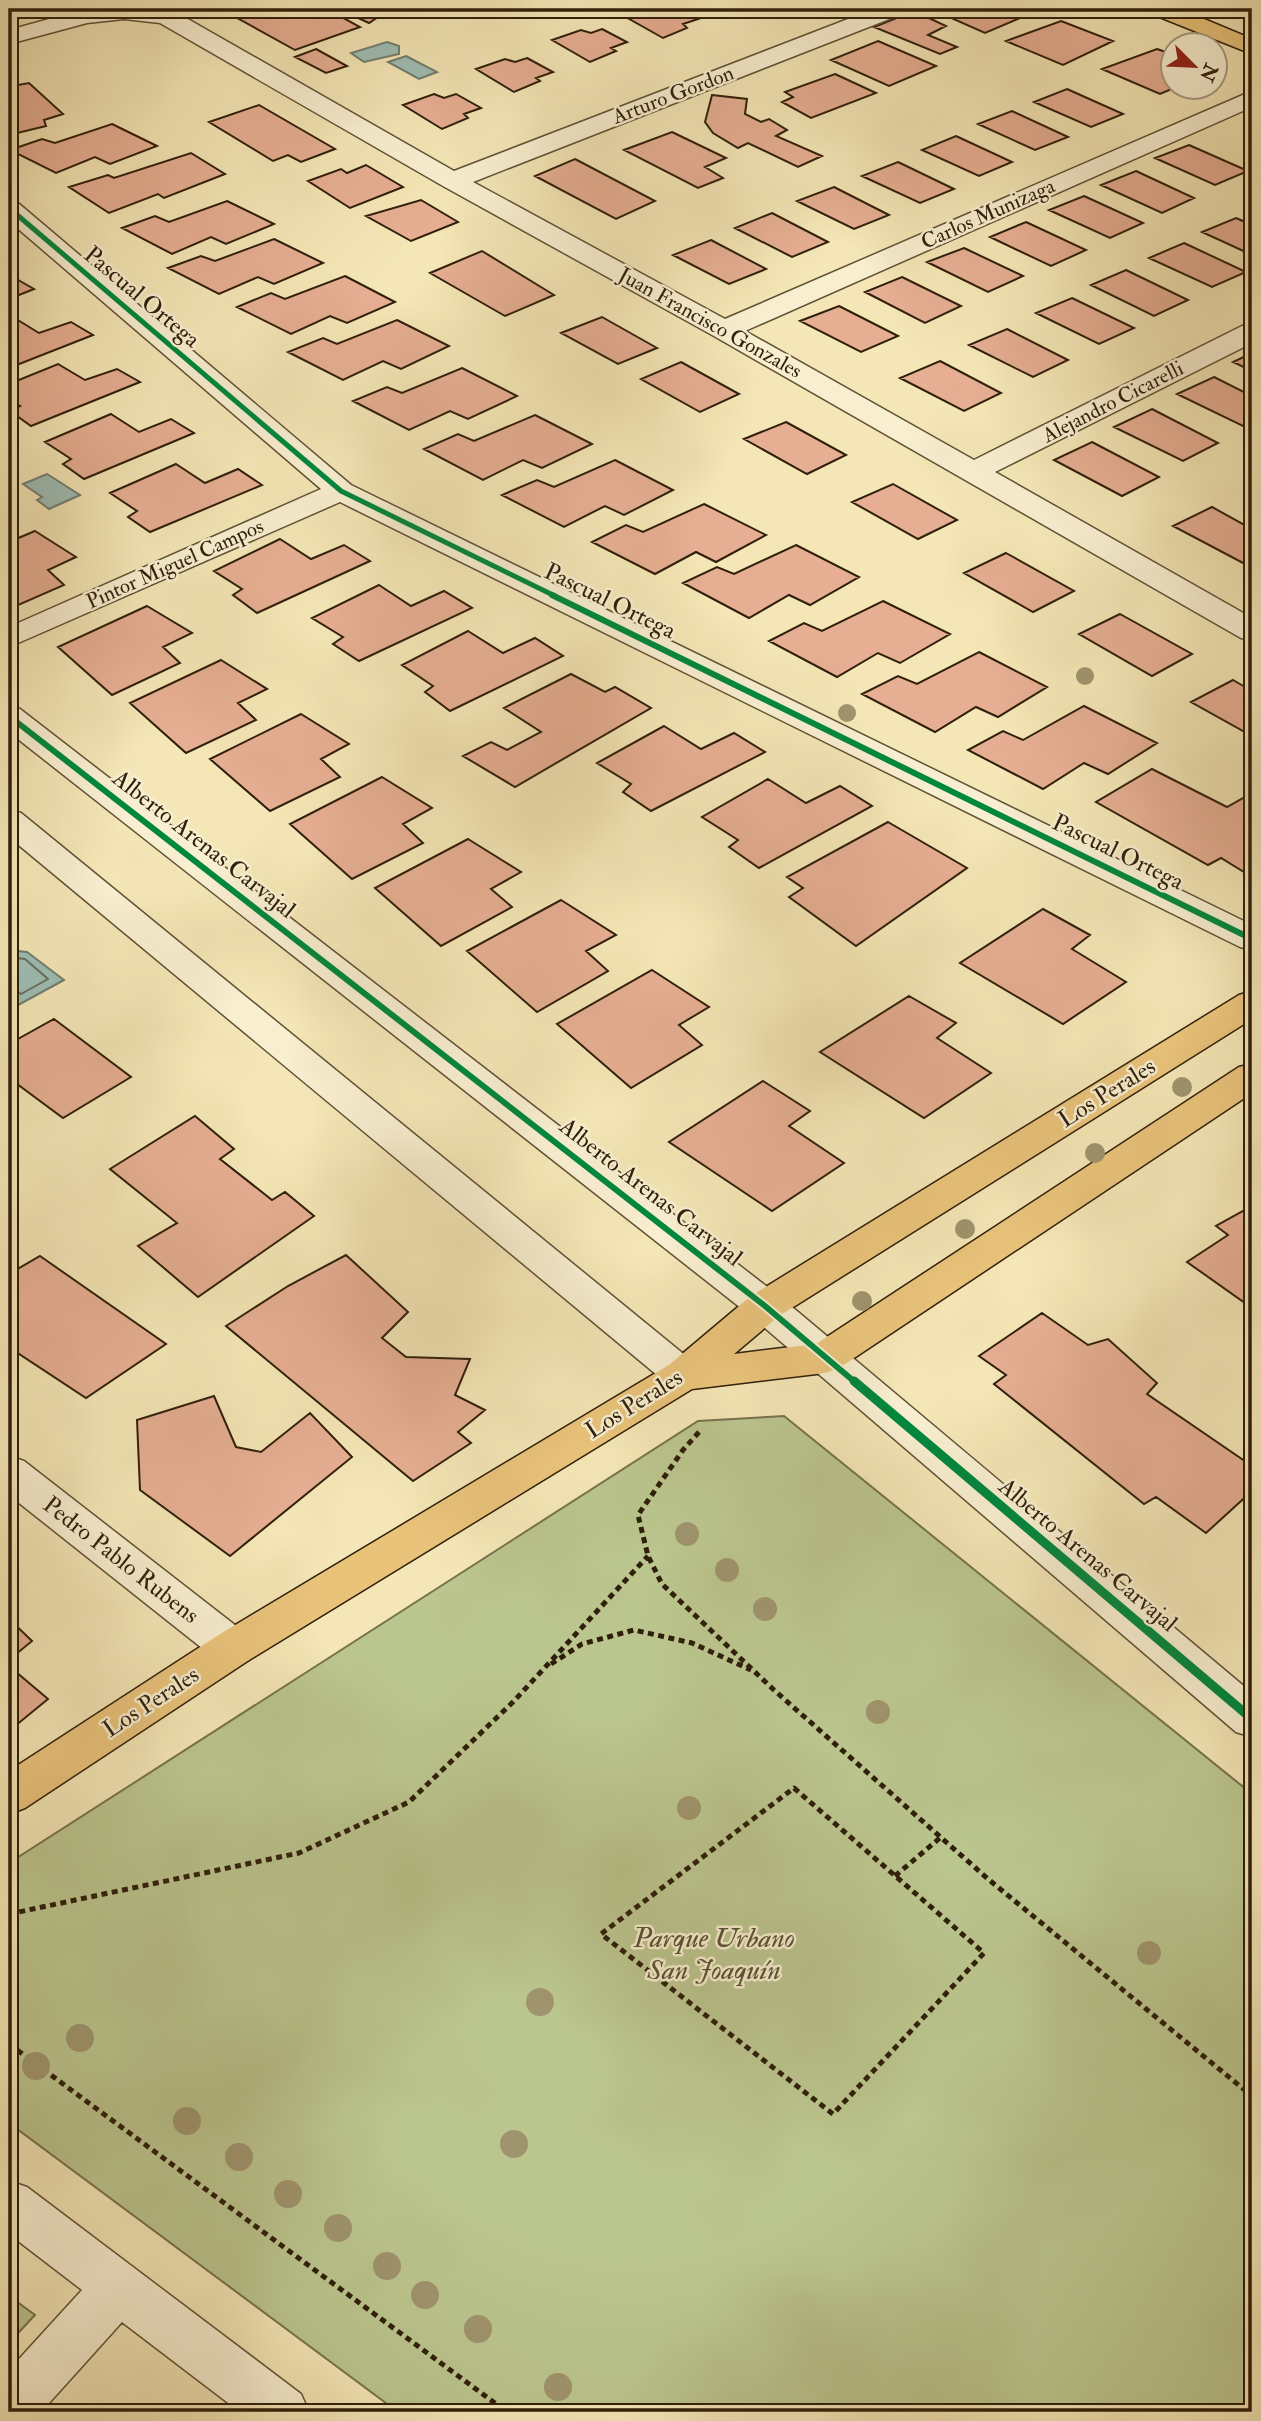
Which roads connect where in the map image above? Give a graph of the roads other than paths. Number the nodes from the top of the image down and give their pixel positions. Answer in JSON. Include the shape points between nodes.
{"nodes":[{"id":1,"x":894,"y":9,"type":"edge"},
{"id":2,"x":1160,"y":9,"type":"edge"},
{"id":3,"x":178,"y":13,"type":"edge"},
{"id":4,"x":9,"y":37,"type":"edge"},
{"id":5,"x":1252,"y":47,"type":"edge"},
{"id":6,"x":1252,"y":98,"type":"edge"},
{"id":7,"x":452,"y":181,"type":"junction"},
{"id":8,"x":9,"y":208,"type":"edge"},
{"id":9,"x":724,"y":330,"type":"junction"},
{"id":10,"x":1252,"y":332,"type":"edge"},
{"id":11,"x":973,"y":472,"type":"junction"},
{"id":12,"x":341,"y":491,"type":"junction"},
{"id":13,"x":1248,"y":624,"type":"edge"},
{"id":14,"x":9,"y":638,"type":"edge"},
{"id":15,"x":9,"y":716,"type":"edge"},
{"id":16,"x":9,"y":820,"type":"edge"},
{"id":17,"x":1252,"y":939,"type":"edge"},
{"id":18,"x":1252,"y":1003,"type":"edge"},
{"id":19,"x":1252,"y":1076,"type":"edge"},
{"id":20,"x":765,"y":1306,"type":"junction"},
{"id":21,"x":825,"y":1358,"type":"junction"},
{"id":22,"x":683,"y":1375,"type":"junction"},
{"id":23,"x":9,"y":1472,"type":"edge"},
{"id":24,"x":233,"y":1648,"type":"junction"},
{"id":25,"x":1252,"y":1719,"type":"edge"},
{"id":26,"x":9,"y":1795,"type":"edge"},
{"id":27,"x":9,"y":2204,"type":"edge"},
{"id":28,"x":119,"y":2287,"type":"junction"},
{"id":29,"x":9,"y":2409,"type":"edge"},
{"id":30,"x":282,"y":2412,"type":"edge"}],
"edges":[{"from":1,"to":7,"type":"street","name":"Arturo Gordon"},
{"from":2,"to":5,"type":"main road"},
{"from":3,"to":4,"type":"street","via":[[86,16]]},
{"from":3,"to":7,"type":"street","name":"Juan Francisco Gonzales"},
{"from":6,"to":9,"type":"street","name":"Carlos Munizaga"},
{"from":7,"to":9,"type":"street","name":"Juan Francisco Gonzales"},
{"from":8,"to":12,"type":"street","name":"Pascual Ortega"},
{"from":9,"to":11,"type":"street","name":"Juan Francisco Gonzales"},
{"from":10,"to":11,"type":"street","name":"Alejandro Cicarelli"},
{"from":11,"to":13,"type":"street","name":"Juan Francisco Gonzales"},
{"from":12,"to":14,"type":"street","name":"Pintor Miguel Campos"},
{"from":12,"to":17,"type":"street","name":"Pascual Ortega"},
{"from":15,"to":20,"type":"street","name":"Alberto Arenas Carvajal"},
{"from":16,"to":22,"type":"street"},
{"from":18,"to":20,"type":"main road","name":"Los Perales"},
{"from":19,"to":21,"type":"main road"},
{"from":20,"to":21,"type":"street","name":"Alberto Arenas Carvajal"},
{"from":20,"to":22,"type":"main road","name":"Los Perales"},
{"from":21,"to":22,"type":"main road"},
{"from":21,"to":25,"type":"street","name":"Alberto Arenas Carvajal"},
{"from":22,"to":24,"type":"main road","name":"Los Perales"},
{"from":23,"to":24,"type":"street","name":"Pedro Pablo Rubens"},
{"from":24,"to":26,"type":"main road","name":"Los Perales"},
{"from":27,"to":28,"type":"street"},
{"from":28,"to":29,"type":"street"},
{"from":28,"to":30,"type":"street"}]}
